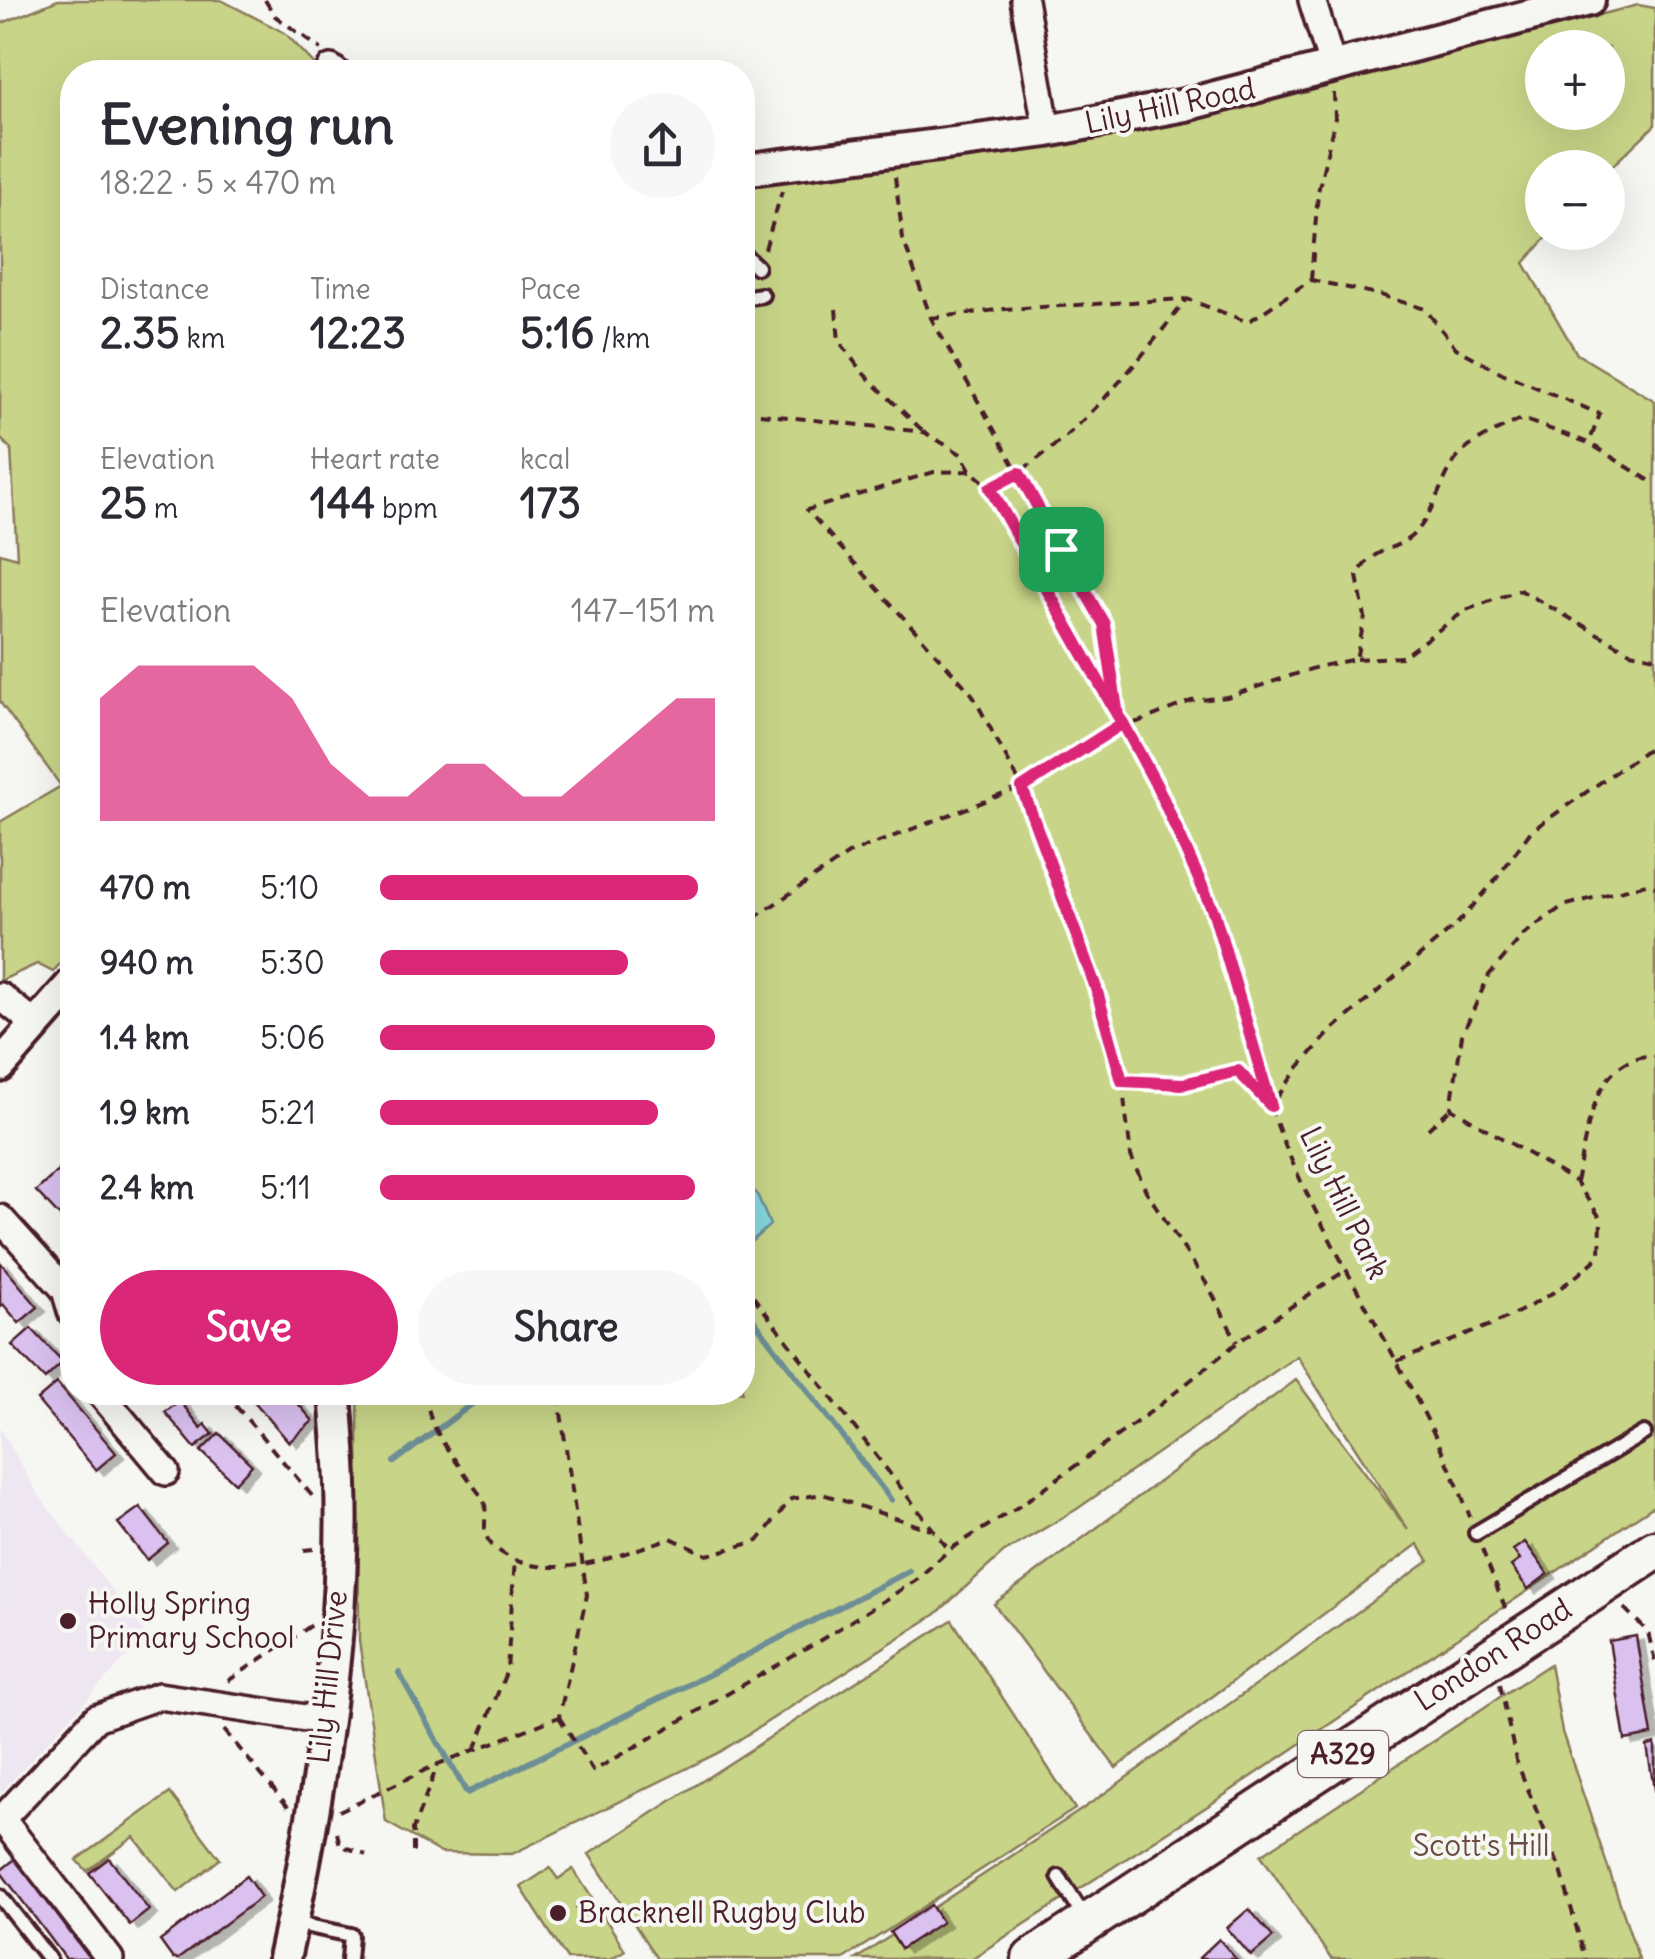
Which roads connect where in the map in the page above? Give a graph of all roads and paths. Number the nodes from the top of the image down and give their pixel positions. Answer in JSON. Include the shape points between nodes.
{"nodes":[{"id":1,"x":265,"y":0,"type":"edge"},
{"id":2,"x":1024,"y":0,"type":"edge"},
{"id":3,"x":1312,"y":0,"type":"edge"},
{"id":4,"x":1589,"y":0,"type":"edge"},
{"id":5,"x":1518,"y":10,"type":"edge"},
{"id":6,"x":326,"y":60,"type":"edge"},
{"id":7,"x":1333,"y":68,"type":"junction"},
{"id":8,"x":1047,"y":131,"type":"junction"},
{"id":9,"x":892,"y":152,"type":"junction"},
{"id":10,"x":755,"y":168,"type":"edge"},
{"id":11,"x":783,"y":185,"type":"dead end"},
{"id":12,"x":755,"y":264,"type":"edge"},
{"id":13,"x":758,"y":267,"type":"joint"},
{"id":14,"x":1311,"y":280,"type":"junction"},
{"id":15,"x":762,"y":295,"type":"dead end"},
{"id":16,"x":755,"y":296,"type":"edge"},
{"id":17,"x":1187,"y":299,"type":"junction"},
{"id":18,"x":836,"y":310,"type":"dead end"},
{"id":19,"x":931,"y":318,"type":"junction"},
{"id":20,"x":755,"y":413,"type":"edge"},
{"id":21,"x":924,"y":432,"type":"junction"},
{"id":22,"x":1590,"y":443,"type":"junction"},
{"id":23,"x":971,"y":471,"type":"junction"},
{"id":24,"x":1019,"y":473,"type":"junction"},
{"id":25,"x":1655,"y":484,"type":"edge"},
{"id":26,"x":990,"y":488,"type":"junction"},
{"id":27,"x":1655,"y":658,"type":"edge"},
{"id":28,"x":1356,"y":659,"type":"junction"},
{"id":29,"x":1118,"y":716,"type":"junction"},
{"id":30,"x":1123,"y":723,"type":"junction"},
{"id":31,"x":1655,"y":744,"type":"edge"},
{"id":32,"x":1022,"y":788,"type":"junction"},
{"id":33,"x":1655,"y":888,"type":"edge"},
{"id":34,"x":755,"y":917,"type":"edge"},
{"id":35,"x":0,"y":996,"type":"edge"},
{"id":36,"x":59,"y":1008,"type":"edge"},
{"id":37,"x":1655,"y":1056,"type":"edge"},
{"id":38,"x":0,"y":1066,"type":"edge"},
{"id":39,"x":1122,"y":1081,"type":"junction"},
{"id":40,"x":1271,"y":1106,"type":"junction"},
{"id":41,"x":1451,"y":1108,"type":"junction"},
{"id":42,"x":1428,"y":1129,"type":"dead end"},
{"id":43,"x":1576,"y":1182,"type":"junction"},
{"id":44,"x":0,"y":1218,"type":"edge"},
{"id":45,"x":1346,"y":1270,"type":"junction"},
{"id":46,"x":60,"y":1284,"type":"edge"},
{"id":47,"x":755,"y":1298,"type":"edge"},
{"id":48,"x":1238,"y":1342,"type":"junction"},
{"id":49,"x":1397,"y":1361,"type":"junction"},
{"id":50,"x":110,"y":1405,"type":"edge"},
{"id":51,"x":235,"y":1405,"type":"edge"},
{"id":52,"x":336,"y":1405,"type":"edge"},
{"id":53,"x":428,"y":1405,"type":"edge"},
{"id":54,"x":560,"y":1405,"type":"edge"},
{"id":55,"x":1644,"y":1434,"type":"dead end"},
{"id":56,"x":166,"y":1472,"type":"dead end"},
{"id":57,"x":321,"y":1506,"type":"dead end"},
{"id":58,"x":931,"y":1530,"type":"junction"},
{"id":59,"x":1476,"y":1533,"type":"junction"},
{"id":60,"x":948,"y":1550,"type":"junction"},
{"id":61,"x":1655,"y":1550,"type":"edge"},
{"id":62,"x":515,"y":1558,"type":"junction"},
{"id":63,"x":582,"y":1563,"type":"junction"},
{"id":64,"x":1621,"y":1605,"type":"dead end"},
{"id":65,"x":321,"y":1622,"type":"dead end"},
{"id":66,"x":1518,"y":1629,"type":"junction"},
{"id":67,"x":1655,"y":1662,"type":"edge"},
{"id":68,"x":1496,"y":1678,"type":"dead end"},
{"id":69,"x":224,"y":1683,"type":"dead end"},
{"id":70,"x":559,"y":1717,"type":"junction"},
{"id":71,"x":214,"y":1718,"type":"dead end"},
{"id":72,"x":326,"y":1721,"type":"junction"},
{"id":73,"x":474,"y":1750,"type":"junction"},
{"id":74,"x":438,"y":1764,"type":"junction"},
{"id":75,"x":294,"y":1810,"type":"dead end"},
{"id":76,"x":334,"y":1814,"type":"dead end"},
{"id":77,"x":1,"y":1820,"type":"edge"},
{"id":78,"x":336,"y":1830,"type":"dead end"},
{"id":79,"x":413,"y":1852,"type":"dead end"},
{"id":80,"x":366,"y":1855,"type":"dead end"},
{"id":81,"x":1059,"y":1877,"type":"dead end"},
{"id":82,"x":0,"y":1896,"type":"edge"},
{"id":83,"x":292,"y":1922,"type":"junction"},
{"id":84,"x":1088,"y":1922,"type":"junction"},
{"id":85,"x":49,"y":1959,"type":"edge"},
{"id":86,"x":110,"y":1959,"type":"edge"},
{"id":87,"x":284,"y":1959,"type":"edge"},
{"id":88,"x":349,"y":1959,"type":"edge"},
{"id":89,"x":1032,"y":1959,"type":"edge"},
{"id":90,"x":1586,"y":1959,"type":"edge"}],
"edges":[{"from":1,"to":6,"type":"path"},
{"from":2,"to":8,"type":"street"},
{"from":3,"to":7,"type":"street"},
{"from":4,"to":5,"type":"street","name":"Lily Hill Road"},
{"from":5,"to":7,"type":"street","name":"Lily Hill Road"},
{"from":7,"to":8,"type":"street","name":"Lily Hill Road"},
{"from":7,"to":14,"type":"path","via":[[1335,118],[1318,192]]},
{"from":8,"to":9,"type":"street","name":"Lily Hill Road"},
{"from":9,"to":10,"type":"street","name":"Lily Hill Road"},
{"from":9,"to":19,"type":"path","via":[[903,239]]},
{"from":11,"to":13,"type":"path"},
{"from":12,"to":13,"type":"lane"},
{"from":14,"to":17,"type":"path","via":[[1248,322]]},
{"from":14,"to":22,"type":"path","via":[[1424,309],[1456,348],[1600,414]]},
{"from":15,"to":16,"type":"lane"},
{"from":17,"to":19,"type":"path"},
{"from":17,"to":24,"type":"path","via":[[1103,403]]},
{"from":18,"to":21,"type":"path","via":[[839,340],[862,372]]},
{"from":19,"to":24,"type":"path"},
{"from":20,"to":21,"type":"path","name":"Lily Hill Park"},
{"from":21,"to":23,"type":"path","name":"Lily Hill Park","via":[[961,454]]},
{"from":22,"to":25,"type":"path"},
{"from":22,"to":28,"type":"path","via":[[1522,419],[1469,446],[1418,530],[1367,558],[1357,576],[1365,617]]},
{"from":23,"to":26,"type":"path","name":"Lily Hill Park"},
{"from":23,"to":32,"type":"path","via":[[934,472],[807,510],[972,694]]},
{"from":24,"to":26,"type":"path"},
{"from":24,"to":29,"type":"path","via":[[1104,624]]},
{"from":26,"to":29,"type":"path","name":"Lily Hill Park"},
{"from":27,"to":28,"type":"path","via":[[1630,652],[1520,590],[1466,610],[1402,657]]},
{"from":28,"to":30,"type":"path"},
{"from":29,"to":30,"type":"path","name":"Lily Hill Park"},
{"from":30,"to":32,"type":"path"},
{"from":30,"to":40,"type":"path","name":"Lily Hill Park","via":[[1214,913]]},
{"from":31,"to":40,"type":"path","via":[[1531,830],[1456,926],[1332,1030]]},
{"from":32,"to":34,"type":"path","via":[[850,854]]},
{"from":32,"to":39,"type":"path","via":[[1096,988]]},
{"from":33,"to":41,"type":"path","via":[[1646,884],[1564,906],[1524,934],[1489,975],[1462,1036]]},
{"from":35,"to":36,"type":"street"},
{"from":36,"to":38,"type":"street"},
{"from":37,"to":43,"type":"path","via":[[1633,1058],[1604,1084],[1591,1109]]},
{"from":39,"to":40,"type":"path","via":[[1183,1084],[1238,1071]]},
{"from":39,"to":48,"type":"path","via":[[1131,1156],[1146,1191]]},
{"from":40,"to":45,"type":"path","name":"Lily Hill Park"},
{"from":41,"to":42,"type":"path"},
{"from":41,"to":43,"type":"path"},
{"from":43,"to":49,"type":"path","via":[[1601,1219],[1600,1255],[1589,1266],[1544,1300]]},
{"from":44,"to":46,"type":"street"},
{"from":45,"to":48,"type":"path"},
{"from":45,"to":49,"type":"path","name":"Lily Hill Park"},
{"from":47,"to":58,"type":"path"},
{"from":48,"to":60,"type":"path","via":[[1015,1510]]},
{"from":49,"to":59,"type":"path","name":"Lily Hill Park"},
{"from":50,"to":56,"type":"street"},
{"from":51,"to":57,"type":"path"},
{"from":52,"to":72,"type":"street","name":"Lily Hill Drive","via":[[342,1484]]},
{"from":53,"to":62,"type":"path","via":[[430,1423],[485,1502],[490,1544]]},
{"from":54,"to":63,"type":"path"},
{"from":55,"to":59,"type":"lane"},
{"from":58,"to":60,"type":"path"},
{"from":58,"to":63,"type":"path","via":[[823,1494],[791,1499],[758,1541],[708,1554],[670,1538]]},
{"from":59,"to":66,"type":"path","name":"Lily Hill Park"},
{"from":60,"to":70,"type":"path","via":[[915,1581],[812,1646],[593,1771]]},
{"from":61,"to":66,"type":"main road","name":"London Road","number":"A329"},
{"from":62,"to":63,"type":"path","via":[[548,1569]]},
{"from":62,"to":73,"type":"path","via":[[507,1670]]},
{"from":63,"to":70,"type":"path","via":[[587,1595]]},
{"from":64,"to":67,"type":"path","via":[[1648,1632]]},
{"from":65,"to":69,"type":"path"},
{"from":66,"to":84,"type":"main road","name":"London Road","number":"A329"},
{"from":68,"to":90,"type":"path","via":[[1516,1760],[1562,1874]]},
{"from":70,"to":73,"type":"path"},
{"from":71,"to":75,"type":"path"},
{"from":72,"to":77,"type":"street","via":[[159,1696],[96,1718]]},
{"from":72,"to":83,"type":"street","name":"Lily Hill Drive"},
{"from":73,"to":74,"type":"path"},
{"from":74,"to":76,"type":"path"},
{"from":74,"to":79,"type":"path","via":[[413,1829]]},
{"from":77,"to":86,"type":"street"},
{"from":78,"to":80,"type":"path","via":[[340,1845]]},
{"from":81,"to":84,"type":"lane"},
{"from":82,"to":85,"type":"lane"},
{"from":83,"to":87,"type":"street","name":"Lily Hill Drive"},
{"from":83,"to":88,"type":"lane","via":[[351,1935]]},
{"from":84,"to":89,"type":"main road","name":"London Road","number":"A329"}]}
